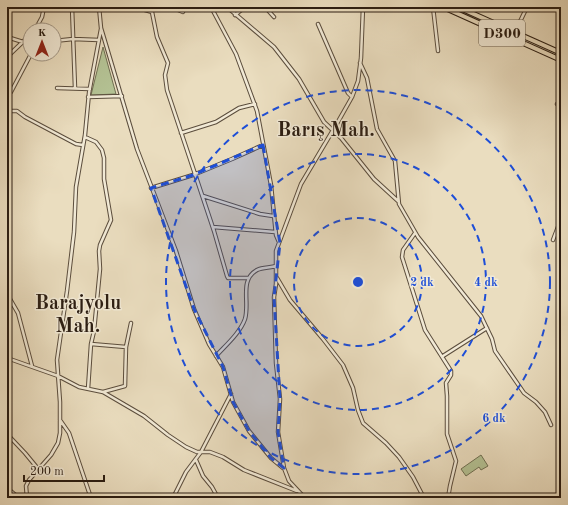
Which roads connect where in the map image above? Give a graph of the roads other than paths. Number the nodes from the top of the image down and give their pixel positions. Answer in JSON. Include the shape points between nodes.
{"nodes":[{"id":1,"x":15,"y":7,"type":"edge"},
{"id":2,"x":44,"y":7,"type":"edge"},
{"id":3,"x":72,"y":7,"type":"edge"},
{"id":4,"x":99,"y":7,"type":"edge"},
{"id":5,"x":136,"y":7,"type":"edge"},
{"id":6,"x":151,"y":7,"type":"edge"},
{"id":7,"x":171,"y":7,"type":"edge"},
{"id":8,"x":212,"y":7,"type":"edge"},
{"id":9,"x":227,"y":7,"type":"edge"},
{"id":10,"x":245,"y":7,"type":"edge"},
{"id":11,"x":264,"y":7,"type":"edge"},
{"id":12,"x":363,"y":7,"type":"edge"},
{"id":13,"x":433,"y":7,"type":"edge"},
{"id":14,"x":443,"y":7,"type":"edge"},
{"id":15,"x":458,"y":7,"type":"edge"},
{"id":16,"x":527,"y":7,"type":"edge"},
{"id":17,"x":465,"y":8,"type":"edge"},
{"id":18,"x":7,"y":9,"type":"edge"},
{"id":19,"x":152,"y":12,"type":"junction"},
{"id":20,"x":183,"y":12,"type":"dead end"},
{"id":21,"x":235,"y":15,"type":"junction"},
{"id":22,"x":274,"y":17,"type":"dead end"},
{"id":23,"x":39,"y":22,"type":"edge"},
{"id":24,"x":318,"y":24,"type":"dead end"},
{"id":25,"x":101,"y":28,"type":"junction"},
{"id":26,"x":514,"y":33,"type":"junction"},
{"id":27,"x":7,"y":37,"type":"edge"},
{"id":28,"x":73,"y":39,"type":"junction"},
{"id":29,"x":62,"y":40,"type":"edge"},
{"id":30,"x":99,"y":40,"type":"junction"},
{"id":31,"x":22,"y":42,"type":"edge"},
{"id":32,"x":22,"y":43,"type":"edge"},
{"id":33,"x":438,"y":51,"type":"dead end"},
{"id":34,"x":561,"y":53,"type":"edge"},
{"id":35,"x":7,"y":57,"type":"edge"},
{"id":36,"x":561,"y":60,"type":"edge"},
{"id":37,"x":28,"y":62,"type":"edge"},
{"id":38,"x":360,"y":62,"type":"junction"},
{"id":39,"x":57,"y":88,"type":"dead end"},
{"id":40,"x":74,"y":88,"type":"junction"},
{"id":41,"x":90,"y":89,"type":"junction"},
{"id":42,"x":11,"y":92,"type":"dead end"},
{"id":43,"x":122,"y":96,"type":"junction"},
{"id":44,"x":88,"y":97,"type":"junction"},
{"id":45,"x":352,"y":97,"type":"junction"},
{"id":46,"x":255,"y":104,"type":"junction"},
{"id":47,"x":557,"y":104,"type":"dead end"},
{"id":48,"x":561,"y":106,"type":"edge"},
{"id":49,"x":7,"y":111,"type":"edge"},
{"id":50,"x":333,"y":130,"type":"junction"},
{"id":51,"x":181,"y":133,"type":"junction"},
{"id":52,"x":84,"y":137,"type":"junction"},
{"id":53,"x":83,"y":145,"type":"junction"},
{"id":54,"x":263,"y":145,"type":"junction"},
{"id":55,"x":195,"y":174,"type":"junction"},
{"id":56,"x":151,"y":188,"type":"junction"},
{"id":57,"x":203,"y":196,"type":"junction"},
{"id":58,"x":398,"y":201,"type":"junction"},
{"id":59,"x":273,"y":216,"type":"junction"},
{"id":60,"x":561,"y":219,"type":"edge"},
{"id":61,"x":213,"y":227,"type":"junction"},
{"id":62,"x":275,"y":232,"type":"junction"},
{"id":63,"x":415,"y":233,"type":"junction"},
{"id":64,"x":552,"y":240,"type":"dead end"},
{"id":65,"x":280,"y":243,"type":"junction"},
{"id":66,"x":276,"y":266,"type":"junction"},
{"id":67,"x":248,"y":278,"type":"junction"},
{"id":68,"x":276,"y":278,"type":"junction"},
{"id":69,"x":7,"y":294,"type":"edge"},
{"id":70,"x":131,"y":323,"type":"dead end"},
{"id":71,"x":487,"y":328,"type":"junction"},
{"id":72,"x":91,"y":344,"type":"junction"},
{"id":73,"x":126,"y":347,"type":"junction"},
{"id":74,"x":216,"y":356,"type":"junction"},
{"id":75,"x":443,"y":356,"type":"junction"},
{"id":76,"x":7,"y":358,"type":"edge"},
{"id":77,"x":32,"y":366,"type":"junction"},
{"id":78,"x":58,"y":376,"type":"junction"},
{"id":79,"x":88,"y":389,"type":"junction"},
{"id":80,"x":103,"y":392,"type":"junction"},
{"id":81,"x":231,"y":394,"type":"junction"},
{"id":82,"x":60,"y":419,"type":"junction"},
{"id":83,"x":551,"y":425,"type":"dead end"},
{"id":84,"x":7,"y":434,"type":"edge"},
{"id":85,"x":201,"y":452,"type":"junction"},
{"id":86,"x":196,"y":460,"type":"junction"},
{"id":87,"x":284,"y":468,"type":"junction"},
{"id":88,"x":39,"y":470,"type":"junction"},
{"id":89,"x":7,"y":488,"type":"edge"},
{"id":90,"x":299,"y":492,"type":"junction"},
{"id":91,"x":19,"y":498,"type":"edge"},
{"id":92,"x":27,"y":498,"type":"edge"},
{"id":93,"x":91,"y":498,"type":"edge"},
{"id":94,"x":173,"y":498,"type":"edge"},
{"id":95,"x":218,"y":498,"type":"edge"},
{"id":96,"x":304,"y":498,"type":"edge"},
{"id":97,"x":424,"y":498,"type":"edge"},
{"id":98,"x":448,"y":498,"type":"edge"}],
"edges":[{"from":1,"to":18,"type":"street"},
{"from":2,"to":23,"type":"street"},
{"from":3,"to":28,"type":"street"},
{"from":4,"to":25,"type":"street"},
{"from":5,"to":19,"type":"street"},
{"from":6,"to":19,"type":"street"},
{"from":7,"to":20,"type":"street"},
{"from":8,"to":46,"type":"street","via":[[236,54]]},
{"from":9,"to":21,"type":"street"},
{"from":10,"to":21,"type":"street"},
{"from":11,"to":22,"type":"street"},
{"from":12,"to":38,"type":"street"},
{"from":13,"to":33,"type":"street"},
{"from":14,"to":36,"type":"highway","number":"D300"},
{"from":15,"to":17,"type":"highway","number":"D300"},
{"from":16,"to":26,"type":"street"},
{"from":17,"to":26,"type":"highway","number":"D300"},
{"from":19,"to":51,"type":"street","via":[[157,37],[168,63],[165,75],[167,90]]},
{"from":21,"to":50,"type":"street","via":[[282,56],[299,79],[318,114]]},
{"from":24,"to":45,"type":"street"},
{"from":25,"to":30,"type":"street"},
{"from":25,"to":43,"type":"street"},
{"from":26,"to":34,"type":"highway","number":"D300"},
{"from":27,"to":31,"type":"street"},
{"from":28,"to":29,"type":"street"},
{"from":28,"to":30,"type":"street"},
{"from":28,"to":40,"type":"street"},
{"from":30,"to":41,"type":"street"},
{"from":32,"to":35,"type":"street"},
{"from":37,"to":42,"type":"street"},
{"from":38,"to":45,"type":"street","via":[[358,81]]},
{"from":38,"to":58,"type":"street","via":[[367,78],[377,129],[395,161]]},
{"from":39,"to":40,"type":"street"},
{"from":40,"to":41,"type":"street"},
{"from":41,"to":44,"type":"street"},
{"from":43,"to":44,"type":"street"},
{"from":43,"to":56,"type":"street"},
{"from":44,"to":52,"type":"street"},
{"from":45,"to":50,"type":"street"},
{"from":46,"to":51,"type":"street","via":[[239,108],[216,122]]},
{"from":46,"to":54,"type":"street"},
{"from":47,"to":48,"type":"street"},
{"from":49,"to":53,"type":"street","via":[[16,111],[76,144]]},
{"from":50,"to":58,"type":"street","via":[[374,179]]},
{"from":50,"to":65,"type":"street","via":[[301,184]]},
{"from":51,"to":55,"type":"street"},
{"from":52,"to":53,"type":"street"},
{"from":52,"to":72,"type":"street","via":[[96,142],[102,150],[110,220],[100,246]]},
{"from":53,"to":78,"type":"street","via":[[76,186],[74,232],[57,360]]},
{"from":54,"to":55,"type":"street"},
{"from":54,"to":59,"type":"street"},
{"from":55,"to":56,"type":"street"},
{"from":55,"to":57,"type":"street"},
{"from":56,"to":74,"type":"street","via":[[176,251],[194,309]]},
{"from":57,"to":59,"type":"street"},
{"from":57,"to":61,"type":"street"},
{"from":58,"to":63,"type":"street"},
{"from":59,"to":62,"type":"street"},
{"from":60,"to":64,"type":"street"},
{"from":61,"to":62,"type":"street"},
{"from":61,"to":67,"type":"street","via":[[228,278]]},
{"from":62,"to":65,"type":"street"},
{"from":63,"to":71,"type":"street","via":[[481,316]]},
{"from":63,"to":75,"type":"street","via":[[403,250],[402,257],[425,330]]},
{"from":65,"to":66,"type":"street","via":[[276,251]]},
{"from":66,"to":67,"type":"street","via":[[256,270]]},
{"from":66,"to":68,"type":"street"},
{"from":67,"to":74,"type":"street","via":[[247,310],[243,324]]},
{"from":68,"to":87,"type":"street","via":[[276,363],[280,399],[278,432]]},
{"from":68,"to":97,"type":"street","via":[[290,300],[343,365],[363,423],[399,457]]},
{"from":69,"to":77,"type":"street","via":[[18,313]]},
{"from":70,"to":73,"type":"street"},
{"from":71,"to":75,"type":"street"},
{"from":71,"to":83,"type":"street","via":[[495,351],[524,393],[544,412]]},
{"from":72,"to":73,"type":"street"},
{"from":72,"to":79,"type":"street"},
{"from":73,"to":80,"type":"street","via":[[125,386]]},
{"from":74,"to":81,"type":"street","via":[[223,368]]},
{"from":75,"to":98,"type":"street","via":[[452,371],[446,383],[447,434],[456,461]]},
{"from":76,"to":77,"type":"street"},
{"from":77,"to":78,"type":"street"},
{"from":78,"to":79,"type":"street"},
{"from":78,"to":82,"type":"street"},
{"from":79,"to":80,"type":"street"},
{"from":80,"to":85,"type":"street","via":[[144,416],[186,447]]},
{"from":81,"to":85,"type":"street"},
{"from":81,"to":87,"type":"street","via":[[249,431],[271,458]]},
{"from":82,"to":88,"type":"street","via":[[58,443]]},
{"from":82,"to":93,"type":"street","via":[[69,433]]},
{"from":84,"to":88,"type":"street"},
{"from":85,"to":86,"type":"street"},
{"from":85,"to":90,"type":"street","via":[[223,457],[244,470]]},
{"from":86,"to":94,"type":"street","via":[[186,472]]},
{"from":86,"to":95,"type":"street"},
{"from":87,"to":90,"type":"street","via":[[289,481]]},
{"from":88,"to":92,"type":"street","via":[[26,486]]},
{"from":89,"to":91,"type":"street"},
{"from":90,"to":96,"type":"street"}]}
